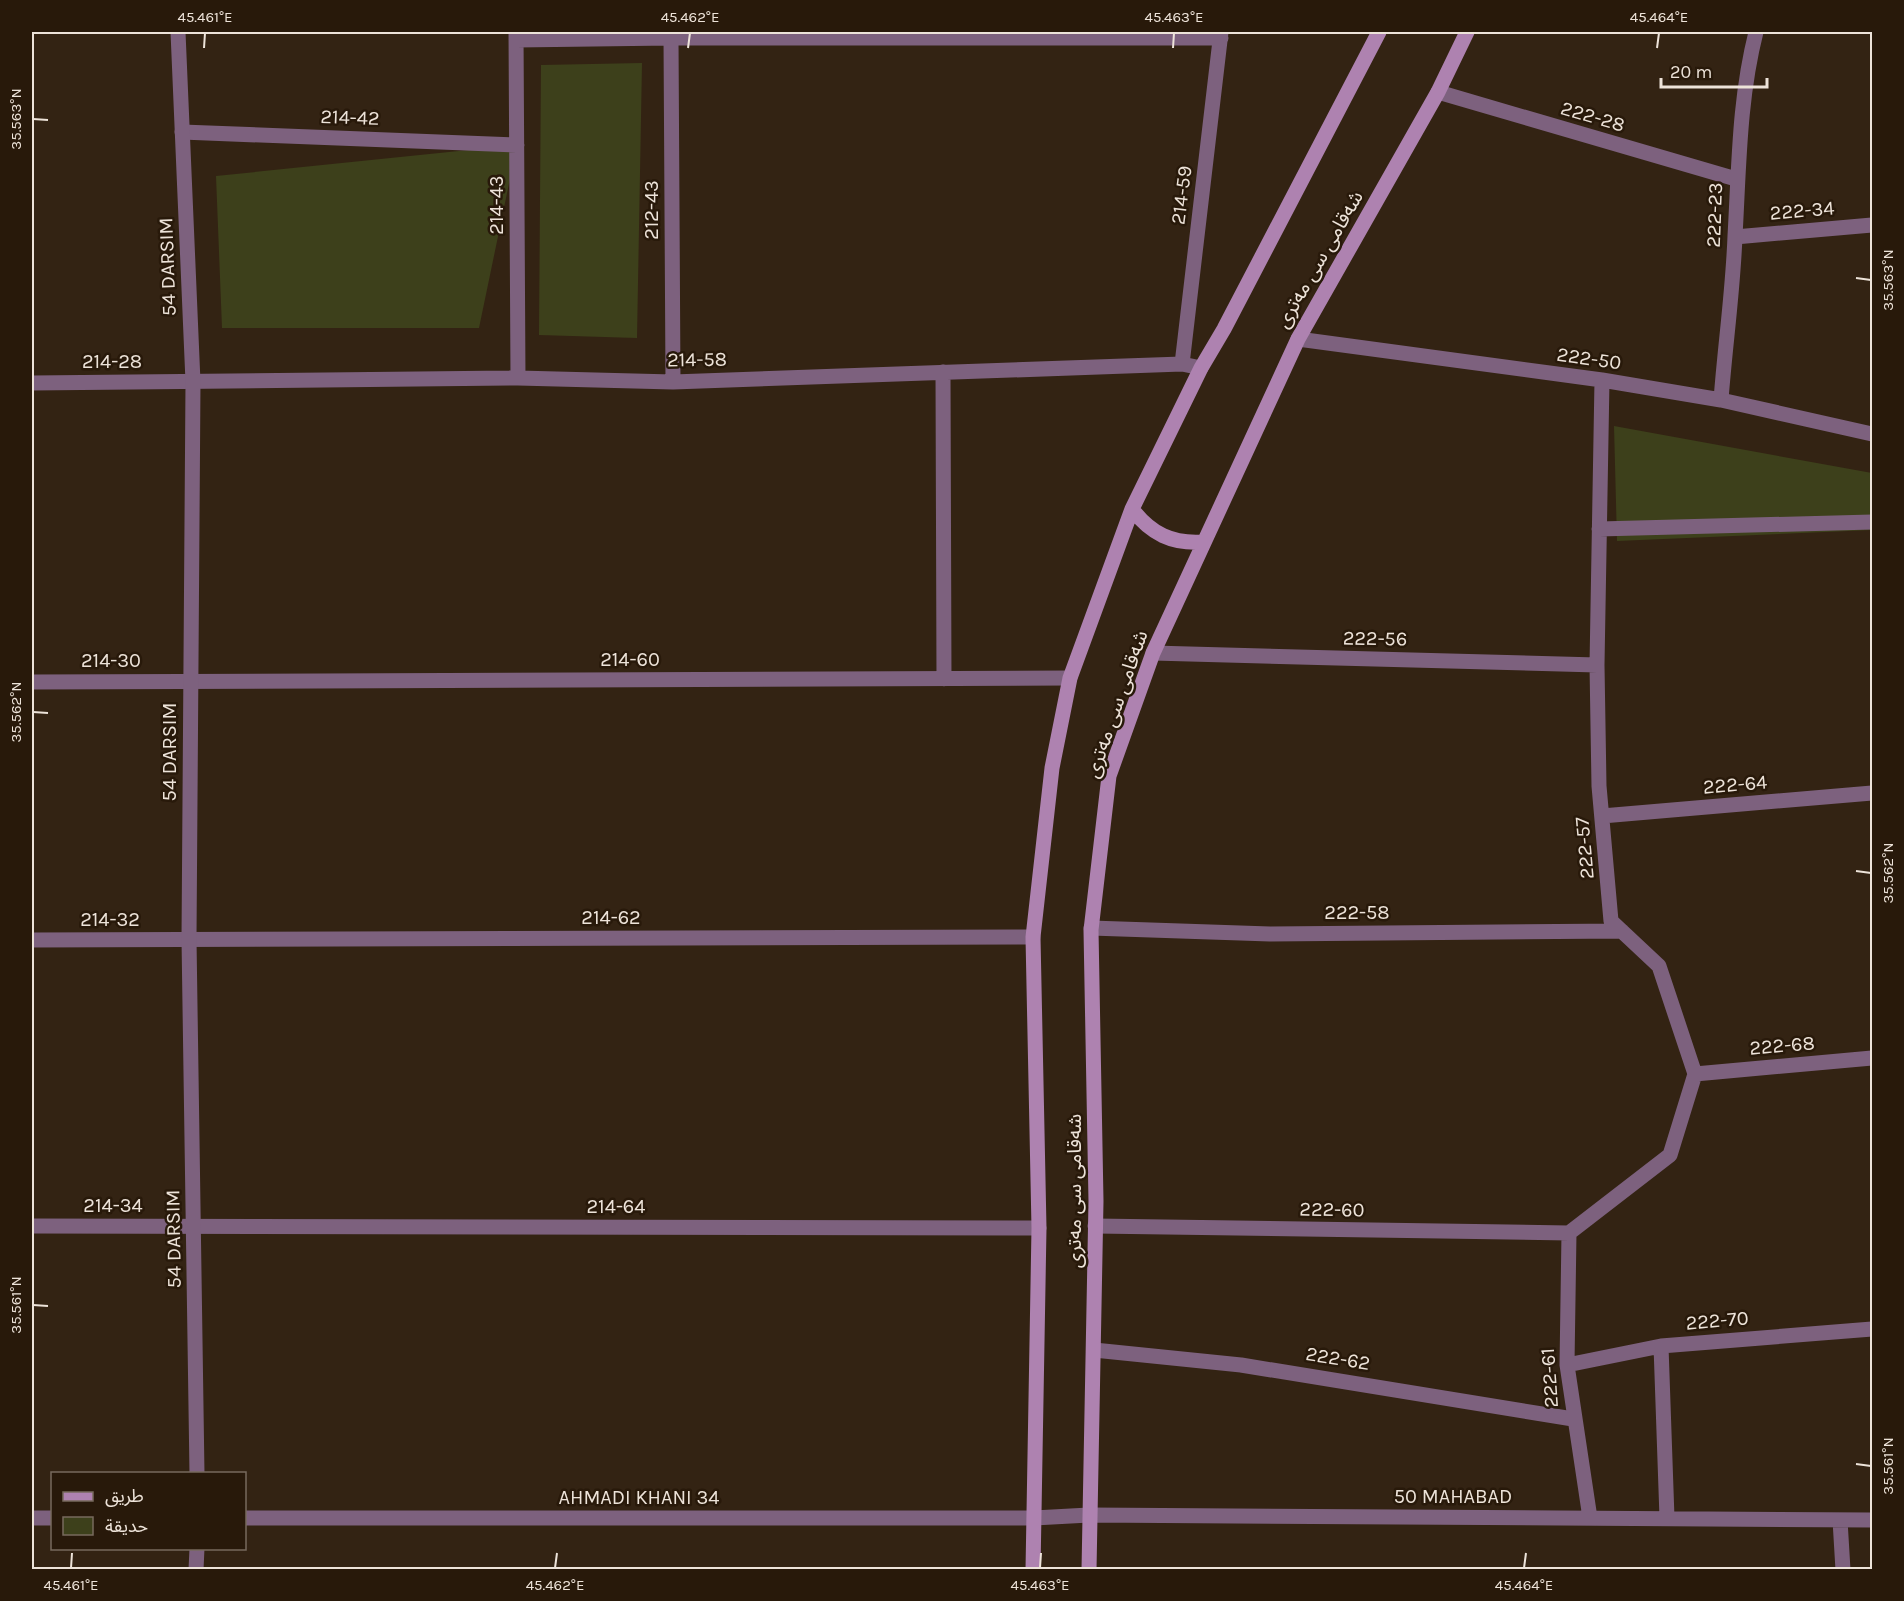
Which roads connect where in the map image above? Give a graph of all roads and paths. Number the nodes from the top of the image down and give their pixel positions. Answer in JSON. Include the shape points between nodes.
{"nodes":[{"id":1,"x":178,"y":32,"type":"edge"},
{"id":2,"x":1379,"y":32,"type":"edge"},
{"id":3,"x":1467,"y":32,"type":"edge"},
{"id":4,"x":1756,"y":32,"type":"edge"},
{"id":5,"x":778,"y":34,"type":"edge"},
{"id":6,"x":1221,"y":35,"type":"edge"},
{"id":7,"x":516,"y":36,"type":"edge"},
{"id":8,"x":671,"y":38,"type":"junction"},
{"id":9,"x":1438,"y":92,"type":"junction"},
{"id":10,"x":182,"y":132,"type":"junction"},
{"id":11,"x":517,"y":145,"type":"junction"},
{"id":12,"x":1736,"y":179,"type":"junction"},
{"id":13,"x":1872,"y":225,"type":"edge"},
{"id":14,"x":1735,"y":237,"type":"junction"},
{"id":15,"x":1298,"y":339,"type":"junction"},
{"id":16,"x":1182,"y":364,"type":"junction"},
{"id":17,"x":1201,"y":368,"type":"junction"},
{"id":18,"x":943,"y":372,"type":"junction"},
{"id":19,"x":518,"y":378,"type":"junction"},
{"id":20,"x":1602,"y":380,"type":"junction"},
{"id":21,"x":193,"y":382,"type":"junction"},
{"id":22,"x":673,"y":382,"type":"junction"},
{"id":23,"x":32,"y":383,"type":"edge"},
{"id":24,"x":1720,"y":400,"type":"junction"},
{"id":25,"x":1872,"y":434,"type":"edge"},
{"id":26,"x":1132,"y":509,"type":"junction"},
{"id":27,"x":1872,"y":522,"type":"edge"},
{"id":28,"x":1599,"y":528,"type":"junction"},
{"id":29,"x":1203,"y":542,"type":"junction"},
{"id":30,"x":1153,"y":653,"type":"junction"},
{"id":31,"x":1597,"y":665,"type":"junction"},
{"id":32,"x":1070,"y":678,"type":"junction"},
{"id":33,"x":944,"y":679,"type":"junction"},
{"id":34,"x":32,"y":681,"type":"edge"},
{"id":35,"x":190,"y":681,"type":"junction"},
{"id":36,"x":1872,"y":793,"type":"edge"},
{"id":37,"x":1602,"y":816,"type":"junction"},
{"id":38,"x":1092,"y":928,"type":"junction"},
{"id":39,"x":1622,"y":931,"type":"junction"},
{"id":40,"x":1033,"y":937,"type":"junction"},
{"id":41,"x":189,"y":939,"type":"junction"},
{"id":42,"x":32,"y":940,"type":"edge"},
{"id":43,"x":1872,"y":1058,"type":"edge"},
{"id":44,"x":1695,"y":1074,"type":"junction"},
{"id":45,"x":32,"y":1226,"type":"edge"},
{"id":46,"x":194,"y":1226,"type":"junction"},
{"id":47,"x":1095,"y":1226,"type":"junction"},
{"id":48,"x":1039,"y":1228,"type":"junction"},
{"id":49,"x":1569,"y":1233,"type":"junction"},
{"id":50,"x":1872,"y":1329,"type":"edge"},
{"id":51,"x":1661,"y":1346,"type":"junction"},
{"id":52,"x":1094,"y":1350,"type":"junction"},
{"id":53,"x":1567,"y":1365,"type":"junction"},
{"id":54,"x":1573,"y":1419,"type":"junction"},
{"id":55,"x":197,"y":1472,"type":"edge"},
{"id":56,"x":1089,"y":1515,"type":"junction"},
{"id":57,"x":32,"y":1518,"type":"edge"},
{"id":58,"x":51,"y":1518,"type":"edge"},
{"id":59,"x":246,"y":1518,"type":"edge"},
{"id":60,"x":1034,"y":1518,"type":"junction"},
{"id":61,"x":1590,"y":1518,"type":"junction"},
{"id":62,"x":1667,"y":1518,"type":"junction"},
{"id":63,"x":1840,"y":1520,"type":"junction"},
{"id":64,"x":1872,"y":1520,"type":"edge"},
{"id":65,"x":197,"y":1550,"type":"edge"},
{"id":66,"x":196,"y":1569,"type":"edge"},
{"id":67,"x":1033,"y":1569,"type":"edge"},
{"id":68,"x":1089,"y":1569,"type":"edge"},
{"id":69,"x":1844,"y":1569,"type":"edge"}],
"edges":[{"from":1,"to":10,"type":"street","name":"54 DARSIM"},
{"from":2,"to":17,"type":"main road","name":"شەقامی سی مەتری"},
{"from":3,"to":9,"type":"main road","name":"شەقامی سی مەتری"},
{"from":4,"to":12,"type":"street","name":"222-23","via":[[1747,68]]},
{"from":5,"to":6,"type":"street"},
{"from":5,"to":8,"type":"street"},
{"from":6,"to":16,"type":"street","name":"214-59"},
{"from":7,"to":8,"type":"street"},
{"from":7,"to":11,"type":"street","name":"214-43"},
{"from":8,"to":22,"type":"street","name":"212-43"},
{"from":9,"to":12,"type":"street","name":"222-28"},
{"from":9,"to":15,"type":"main road","name":"شەقامی سی مەتری"},
{"from":10,"to":11,"type":"street","name":"214-42"},
{"from":10,"to":21,"type":"street","name":"54 DARSIM"},
{"from":11,"to":19,"type":"street","name":"214-43"},
{"from":12,"to":14,"type":"street","name":"222-23"},
{"from":13,"to":14,"type":"street","name":"222-34"},
{"from":14,"to":24,"type":"street","name":"222-23"},
{"from":15,"to":20,"type":"street","name":"222-50"},
{"from":15,"to":29,"type":"main road","name":"شەقامی سی مەتری"},
{"from":16,"to":17,"type":"street","name":"214-58"},
{"from":16,"to":18,"type":"street","name":"214-58"},
{"from":17,"to":26,"type":"main road","name":"شەقامی سی مەتری"},
{"from":18,"to":22,"type":"street","name":"214-58"},
{"from":18,"to":33,"type":"street"},
{"from":19,"to":21,"type":"street","name":"214-58"},
{"from":19,"to":22,"type":"street","name":"214-58"},
{"from":20,"to":24,"type":"street","name":"222-50"},
{"from":20,"to":28,"type":"street","name":"222-57"},
{"from":21,"to":23,"type":"street","name":"214-28"},
{"from":21,"to":35,"type":"street","name":"54 DARSIM"},
{"from":24,"to":25,"type":"street","name":"222-50"},
{"from":26,"to":29,"type":"main road","via":[[1142,522],[1170,540]]},
{"from":26,"to":32,"type":"main road","name":"شەقامی سی مەتری"},
{"from":27,"to":28,"type":"street"},
{"from":28,"to":31,"type":"street","name":"222-57"},
{"from":29,"to":30,"type":"main road","name":"شەقامی سی مەتری"},
{"from":30,"to":31,"type":"street","name":"222-56"},
{"from":30,"to":38,"type":"main road","name":"شەقامی سی مەتری","via":[[1109,776]]},
{"from":31,"to":37,"type":"street","name":"222-57"},
{"from":32,"to":33,"type":"street","name":"214-60"},
{"from":32,"to":40,"type":"main road","name":"شەقامی سی مەتری","via":[[1052,768]]},
{"from":33,"to":35,"type":"street","name":"214-60"},
{"from":34,"to":35,"type":"street","name":"214-30"},
{"from":35,"to":41,"type":"street","name":"54 DARSIM"},
{"from":36,"to":37,"type":"street","name":"222-64"},
{"from":37,"to":39,"type":"street","name":"222-57","via":[[1611,921]]},
{"from":38,"to":39,"type":"street","name":"222-58","via":[[1270,934]]},
{"from":38,"to":47,"type":"main road","name":"شەقامی سی مەتری"},
{"from":39,"to":44,"type":"street","name":"222-57","via":[[1659,966]]},
{"from":40,"to":41,"type":"street","name":"214-62"},
{"from":40,"to":48,"type":"main road","name":"شەقامی سی مەتری"},
{"from":41,"to":42,"type":"street","name":"214-32"},
{"from":41,"to":46,"type":"street","name":"54 DARSIM"},
{"from":43,"to":44,"type":"street","name":"222-68"},
{"from":44,"to":49,"type":"street","via":[[1670,1155]]},
{"from":45,"to":46,"type":"street","name":"214-34"},
{"from":46,"to":48,"type":"street","name":"214-64"},
{"from":46,"to":55,"type":"street","name":"54 DARSIM"},
{"from":47,"to":49,"type":"street","name":"222-60"},
{"from":47,"to":52,"type":"main road","name":"شەقامی سی مەتری"},
{"from":48,"to":60,"type":"main road","name":"شەقامی سی مەتری"},
{"from":49,"to":53,"type":"street","name":"222-61"},
{"from":50,"to":51,"type":"street","name":"222-70"},
{"from":51,"to":53,"type":"street","name":"222-70"},
{"from":51,"to":62,"type":"street"},
{"from":52,"to":54,"type":"street","name":"222-62","via":[[1241,1365]]},
{"from":52,"to":56,"type":"main road","name":"شەقامی سی مەتری"},
{"from":53,"to":54,"type":"street","name":"222-61"},
{"from":54,"to":61,"type":"street","name":"222-61"},
{"from":56,"to":60,"type":"street","name":"50 MAHABAD"},
{"from":56,"to":61,"type":"street","name":"50 MAHABAD"},
{"from":56,"to":68,"type":"main road","name":"شەقامی سی مەتری"},
{"from":57,"to":58,"type":"street"},
{"from":59,"to":60,"type":"street","name":"AHMADI KHANI 34"},
{"from":60,"to":67,"type":"main road","name":"شەقامی سی مەتری"},
{"from":61,"to":62,"type":"street","name":"50 MAHABAD"},
{"from":62,"to":63,"type":"street","name":"50 MAHABAD"},
{"from":63,"to":64,"type":"street","name":"50 MAHABAD"},
{"from":63,"to":69,"type":"street"},
{"from":65,"to":66,"type":"street"}]}
